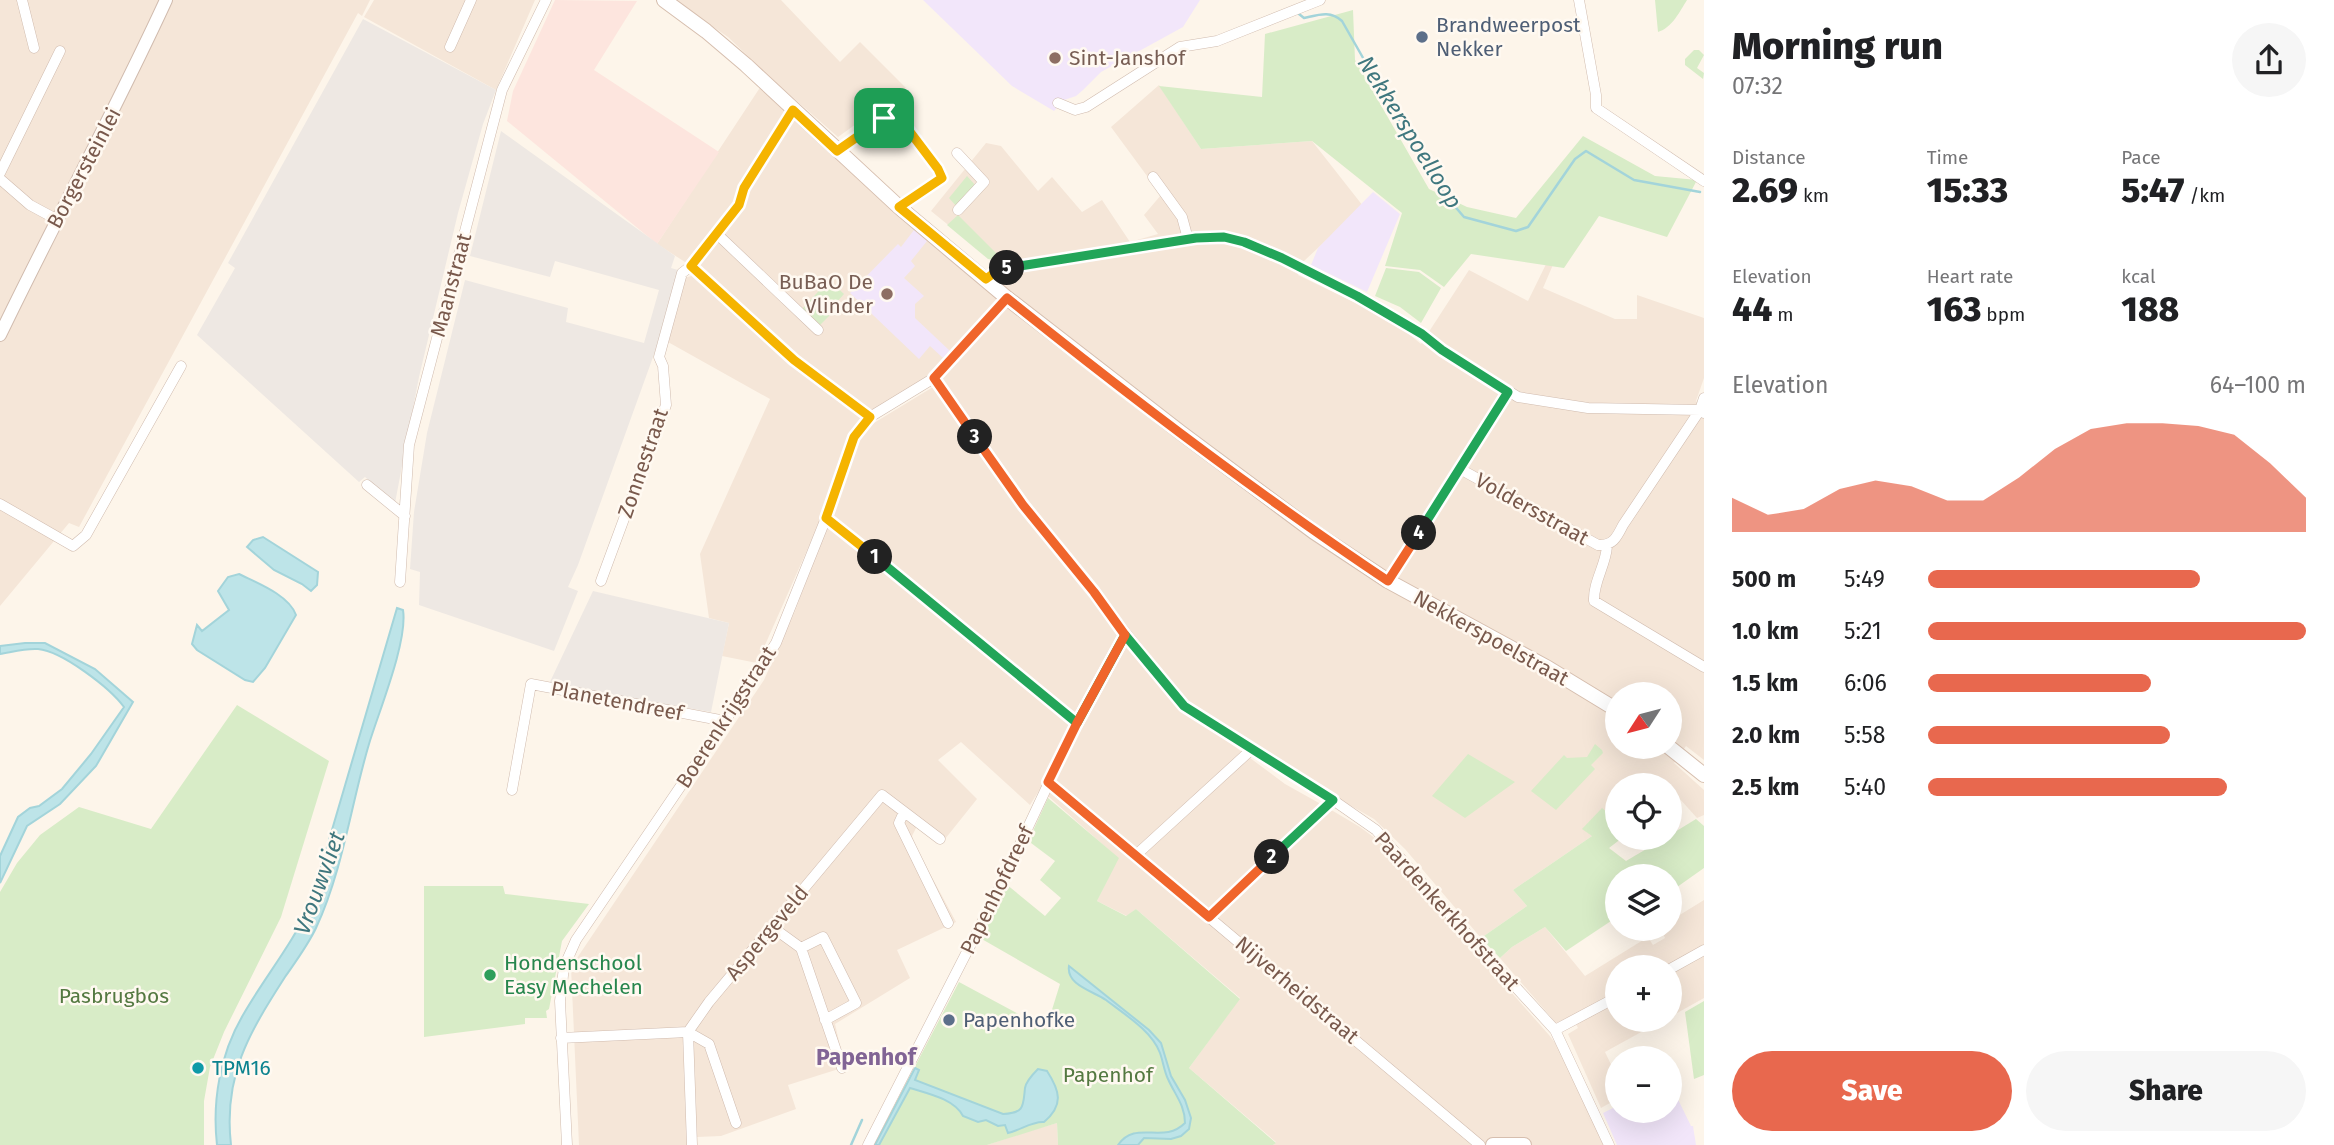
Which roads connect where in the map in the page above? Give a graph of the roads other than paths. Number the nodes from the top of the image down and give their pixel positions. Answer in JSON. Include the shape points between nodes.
{"nodes":[{"id":1,"x":22,"y":0,"type":"edge"},
{"id":2,"x":166,"y":0,"type":"edge"},
{"id":3,"x":471,"y":0,"type":"edge"},
{"id":4,"x":546,"y":0,"type":"edge"},
{"id":5,"x":664,"y":0,"type":"edge"},
{"id":6,"x":1320,"y":0,"type":"edge"},
{"id":7,"x":1579,"y":0,"type":"edge"},
{"id":8,"x":450,"y":47,"type":"dead end"},
{"id":9,"x":34,"y":48,"type":"dead end"},
{"id":10,"x":60,"y":51,"type":"dead end"},
{"id":11,"x":1058,"y":103,"type":"dead end"},
{"id":12,"x":793,"y":110,"type":"junction"},
{"id":13,"x":837,"y":151,"type":"junction"},
{"id":14,"x":957,"y":153,"type":"dead end"},
{"id":15,"x":0,"y":176,"type":"edge"},
{"id":16,"x":1153,"y":177,"type":"dead end"},
{"id":17,"x":1704,"y":181,"type":"edge"},
{"id":18,"x":899,"y":207,"type":"junction"},
{"id":19,"x":958,"y":210,"type":"dead end"},
{"id":20,"x":56,"y":219,"type":"junction"},
{"id":21,"x":716,"y":233,"type":"junction"},
{"id":22,"x":1188,"y":239,"type":"junction"},
{"id":23,"x":691,"y":266,"type":"junction"},
{"id":24,"x":986,"y":279,"type":"junction"},
{"id":25,"x":1007,"y":298,"type":"junction"},
{"id":26,"x":818,"y":330,"type":"dead end"},
{"id":27,"x":0,"y":335,"type":"edge"},
{"id":28,"x":181,"y":366,"type":"dead end"},
{"id":29,"x":934,"y":378,"type":"junction"},
{"id":30,"x":1508,"y":392,"type":"junction"},
{"id":31,"x":1704,"y":398,"type":"edge"},
{"id":32,"x":1702,"y":412,"type":"edge"},
{"id":33,"x":870,"y":417,"type":"junction"},
{"id":34,"x":1460,"y":469,"type":"junction"},
{"id":35,"x":367,"y":485,"type":"dead end"},
{"id":36,"x":0,"y":504,"type":"edge"},
{"id":37,"x":405,"y":516,"type":"junction"},
{"id":38,"x":826,"y":518,"type":"junction"},
{"id":39,"x":1607,"y":546,"type":"junction"},
{"id":40,"x":601,"y":580,"type":"dead end"},
{"id":41,"x":1388,"y":581,"type":"junction"},
{"id":42,"x":400,"y":582,"type":"dead end"},
{"id":43,"x":1125,"y":635,"type":"junction"},
{"id":44,"x":1704,"y":667,"type":"edge"},
{"id":45,"x":1605,"y":703,"type":"edge"},
{"id":46,"x":725,"y":721,"type":"junction"},
{"id":47,"x":1077,"y":723,"type":"junction"},
{"id":48,"x":1252,"y":749,"type":"junction"},
{"id":49,"x":1682,"y":757,"type":"edge"},
{"id":50,"x":1704,"y":775,"type":"edge"},
{"id":51,"x":1048,"y":782,"type":"junction"},
{"id":52,"x":512,"y":790,"type":"dead end"},
{"id":53,"x":1333,"y":800,"type":"junction"},
{"id":54,"x":904,"y":812,"type":"junction"},
{"id":55,"x":940,"y":839,"type":"dead end"},
{"id":56,"x":1136,"y":855,"type":"junction"},
{"id":57,"x":1209,"y":917,"type":"junction"},
{"id":58,"x":948,"y":923,"type":"dead end"},
{"id":59,"x":772,"y":927,"type":"junction"},
{"id":60,"x":801,"y":948,"type":"junction"},
{"id":61,"x":1704,"y":950,"type":"edge"},
{"id":62,"x":1682,"y":962,"type":"edge"},
{"id":63,"x":1605,"y":1003,"type":"edge"},
{"id":64,"x":825,"y":1020,"type":"junction"},
{"id":65,"x":1555,"y":1030,"type":"junction"},
{"id":66,"x":688,"y":1032,"type":"junction"},
{"id":67,"x":561,"y":1038,"type":"junction"},
{"id":68,"x":842,"y":1068,"type":"dead end"},
{"id":69,"x":736,"y":1123,"type":"dead end"},
{"id":70,"x":567,"y":1145,"type":"edge"},
{"id":71,"x":692,"y":1145,"type":"edge"},
{"id":72,"x":868,"y":1145,"type":"edge"},
{"id":73,"x":1480,"y":1145,"type":"edge"},
{"id":74,"x":1493,"y":1145,"type":"edge"},
{"id":75,"x":1524,"y":1145,"type":"edge"},
{"id":76,"x":1609,"y":1145,"type":"edge"}],
"edges":[{"from":1,"to":9,"type":"street"},
{"from":2,"to":20,"type":"street","name":"Borgersteinlei"},
{"from":3,"to":8,"type":"street"},
{"from":4,"to":37,"type":"street","name":"Maanstraat","via":[[502,90],[410,445]]},
{"from":5,"to":12,"type":"main road","name":"Nekkerspoelstraat","via":[[706,30]]},
{"from":6,"to":11,"type":"street","via":[[1217,41],[1180,47],[1086,107],[1075,110]]},
{"from":7,"to":17,"type":"street","via":[[1596,108]]},
{"from":10,"to":15,"type":"street"},
{"from":12,"to":13,"type":"main road","name":"Nekkerspoelstraat"},
{"from":12,"to":21,"type":"street","name":"Zonnestraat","via":[[744,188],[739,205]]},
{"from":13,"to":18,"type":"main road","name":"Nekkerspoelstraat"},
{"from":13,"to":18,"type":"street","via":[[884,118],[904,124],[942,178]]},
{"from":14,"to":19,"type":"street","via":[[984,182]]},
{"from":15,"to":20,"type":"street","via":[[30,205]]},
{"from":16,"to":22,"type":"street","via":[[1182,217]]},
{"from":18,"to":24,"type":"main road","name":"Nekkerspoelstraat"},
{"from":20,"to":27,"type":"street","name":"Borgersteinlei"},
{"from":21,"to":23,"type":"street","name":"Zonnestraat"},
{"from":21,"to":26,"type":"street"},
{"from":22,"to":24,"type":"street","via":[[998,270]]},
{"from":22,"to":30,"type":"street","via":[[1224,237],[1282,258],[1422,334]]},
{"from":23,"to":33,"type":"street","via":[[794,360]]},
{"from":23,"to":40,"type":"street","name":"Zonnestraat","via":[[682,273],[659,357],[666,405]]},
{"from":24,"to":25,"type":"main road","name":"Nekkerspoelstraat"},
{"from":25,"to":29,"type":"street","name":"Boerenkrijgstraat"},
{"from":25,"to":41,"type":"main road","name":"Nekkerspoelstraat","via":[[1314,532]]},
{"from":28,"to":36,"type":"street","via":[[86,536],[73,546]]},
{"from":29,"to":33,"type":"street","name":"Boerenkrijgstraat"},
{"from":29,"to":43,"type":"street","name":"Paardenkerkhofstraat","via":[[1023,505]]},
{"from":30,"to":32,"type":"street","via":[[1588,408]]},
{"from":30,"to":34,"type":"street"},
{"from":31,"to":32,"type":"street","name":"Voldersstraat"},
{"from":32,"to":39,"type":"street","name":"Voldersstraat"},
{"from":33,"to":38,"type":"street","name":"Boerenkrijgstraat","via":[[854,437]]},
{"from":34,"to":39,"type":"street","name":"Voldersstraat"},
{"from":34,"to":41,"type":"street"},
{"from":35,"to":37,"type":"street"},
{"from":37,"to":42,"type":"street","name":"Maanstraat"},
{"from":38,"to":46,"type":"street","name":"Boerenkrijgstraat","via":[[776,643]]},
{"from":38,"to":47,"type":"street"},
{"from":39,"to":44,"type":"street","via":[[1593,590],[1594,601]]},
{"from":41,"to":45,"type":"main road","name":"Nekkerspoelstraat"},
{"from":43,"to":47,"type":"street","name":"Papenhofdreef"},
{"from":43,"to":48,"type":"street","name":"Paardenkerkhofstraat","via":[[1184,706]]},
{"from":46,"to":52,"type":"street","name":"Planetendreef","via":[[531,684]]},
{"from":46,"to":67,"type":"street","name":"Boerenkrijgstraat","via":[[576,940],[564,967]]},
{"from":47,"to":51,"type":"street","name":"Papenhofdreef"},
{"from":48,"to":53,"type":"street","name":"Paardenkerkhofstraat"},
{"from":48,"to":56,"type":"street"},
{"from":49,"to":50,"type":"main road"},
{"from":51,"to":56,"type":"street","name":"Nijverheidstraat"},
{"from":51,"to":72,"type":"street","name":"Papenhofdreef","via":[[997,893]]},
{"from":53,"to":57,"type":"street"},
{"from":53,"to":65,"type":"street","name":"Paardenkerkhofstraat","via":[[1376,830]]},
{"from":54,"to":55,"type":"street","name":"Aspergeveld"},
{"from":54,"to":58,"type":"street","via":[[899,823]]},
{"from":54,"to":59,"type":"street","name":"Aspergeveld","via":[[882,795]]},
{"from":56,"to":57,"type":"street","name":"Nijverheidstraat"},
{"from":57,"to":73,"type":"street","name":"Nijverheidstraat"},
{"from":59,"to":60,"type":"street"},
{"from":59,"to":66,"type":"street","name":"Aspergeveld"},
{"from":60,"to":64,"type":"street"},
{"from":60,"to":64,"type":"street","via":[[823,937],[856,1003]]},
{"from":61,"to":62,"type":"street"},
{"from":63,"to":65,"type":"street"},
{"from":64,"to":68,"type":"street"},
{"from":65,"to":76,"type":"street","name":"Paardenkerkhofstraat"},
{"from":66,"to":67,"type":"street"},
{"from":66,"to":69,"type":"street","via":[[709,1044]]},
{"from":66,"to":71,"type":"street"},
{"from":67,"to":70,"type":"street","name":"Boerenkrijgstraat"},
{"from":74,"to":75,"type":"main road"}]}
